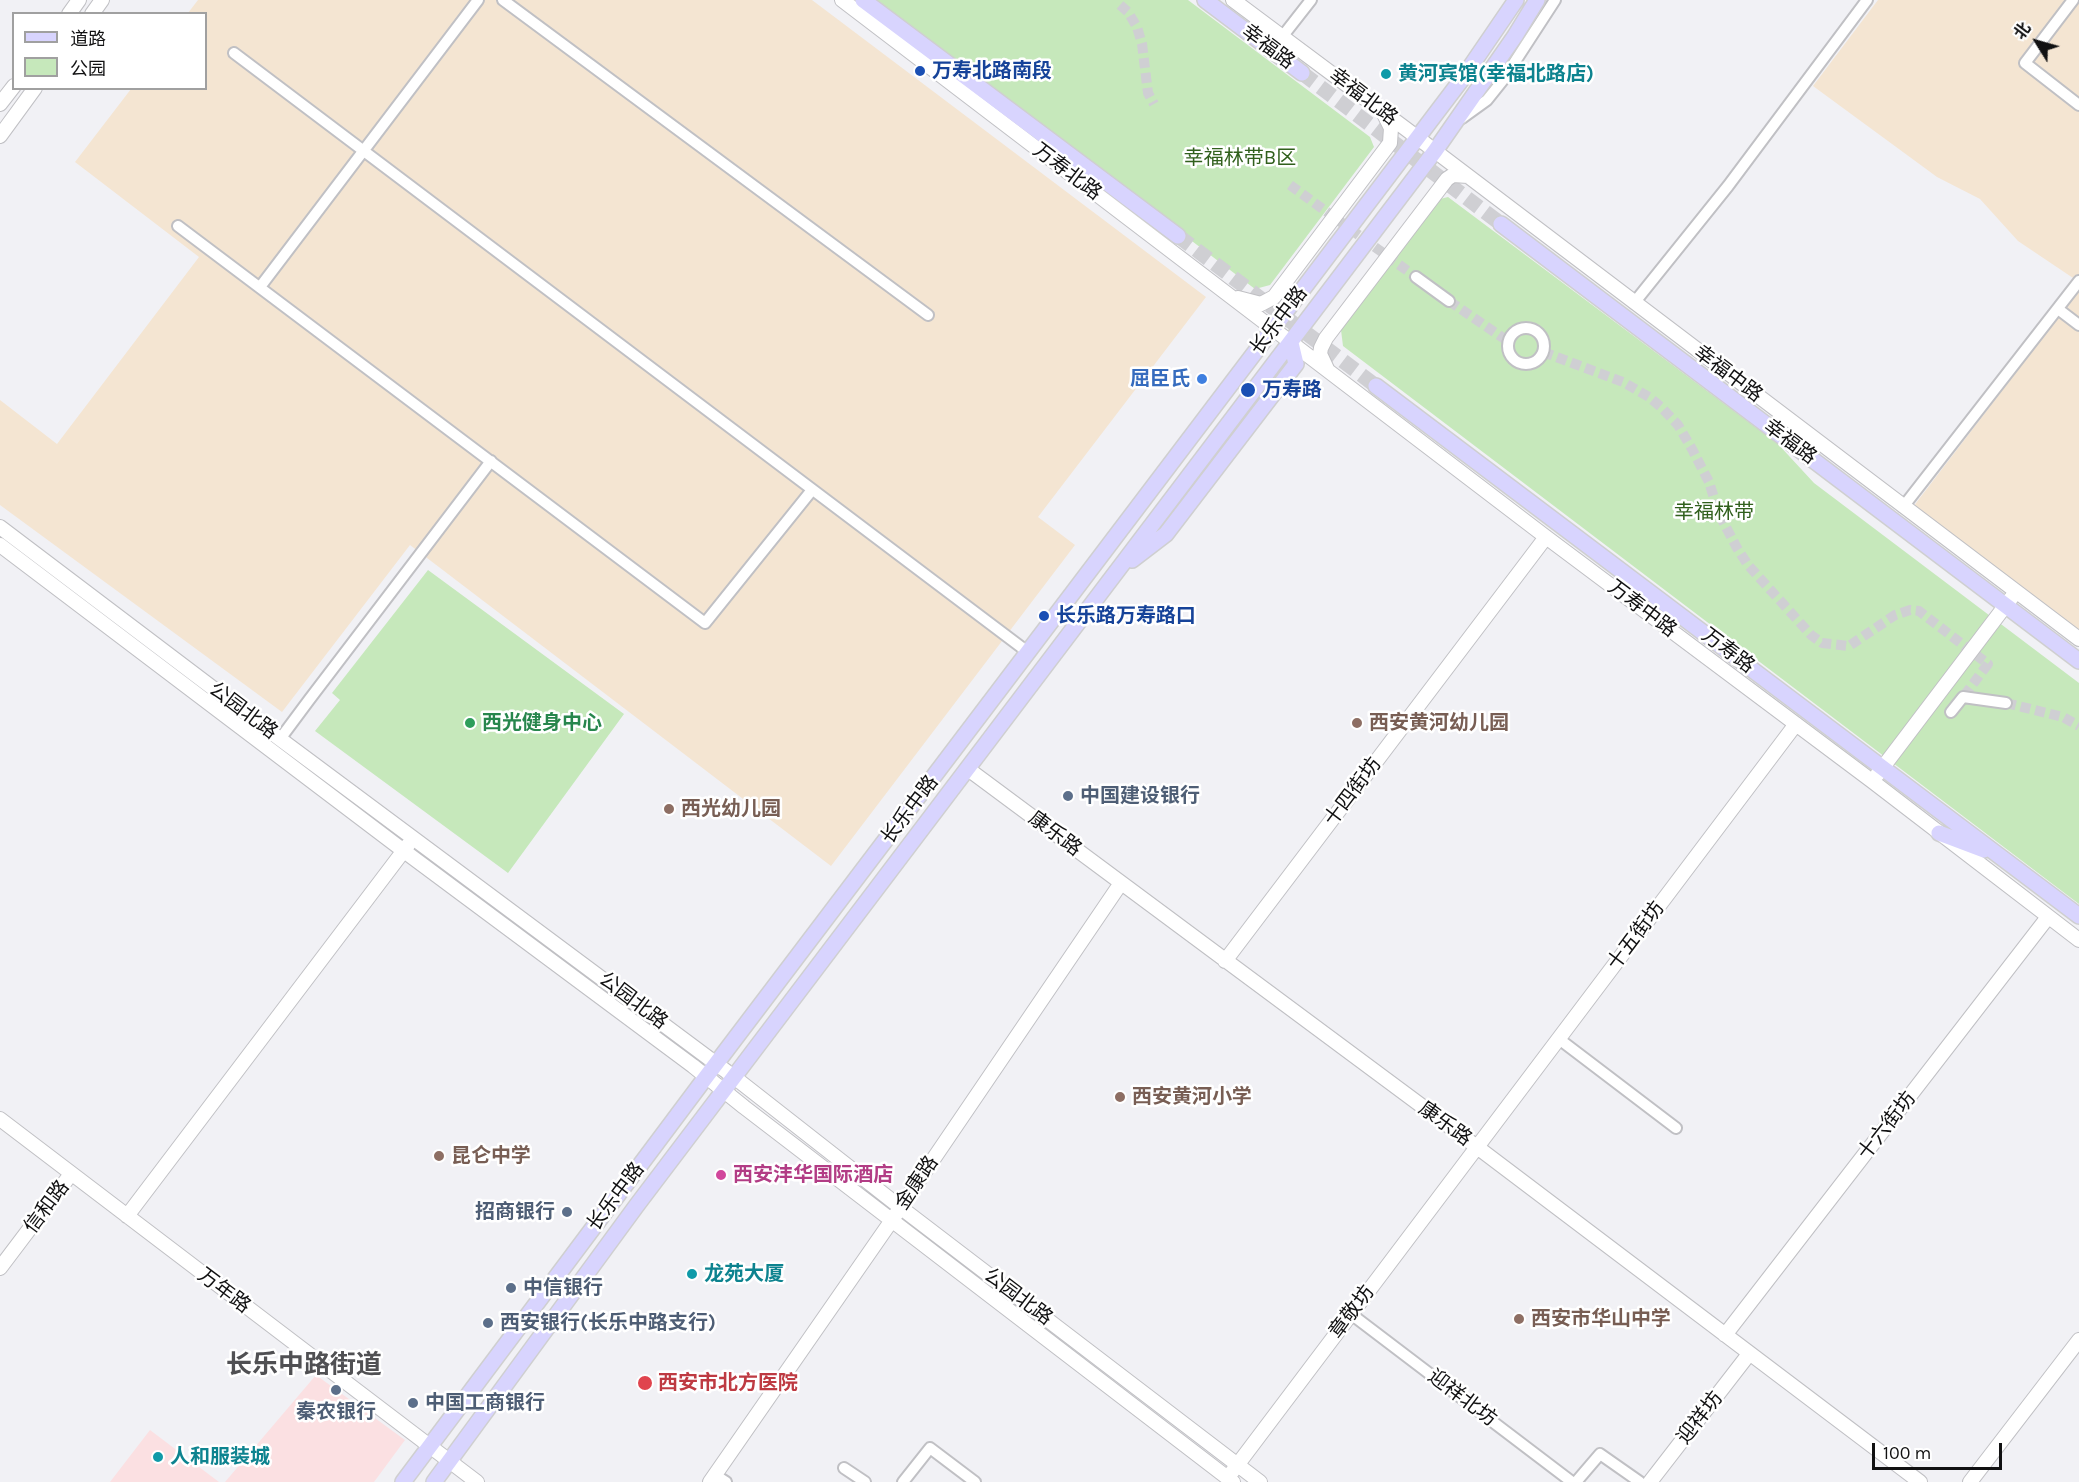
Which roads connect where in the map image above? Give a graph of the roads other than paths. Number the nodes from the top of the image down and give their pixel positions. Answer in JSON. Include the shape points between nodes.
{"nodes":[{"id":1,"x":478,"y":0,"type":"edge"},
{"id":2,"x":503,"y":0,"type":"edge"},
{"id":3,"x":842,"y":0,"type":"edge"},
{"id":4,"x":863,"y":0,"type":"edge"},
{"id":5,"x":1205,"y":0,"type":"edge"},
{"id":6,"x":1233,"y":0,"type":"edge"},
{"id":7,"x":1311,"y":0,"type":"edge"},
{"id":8,"x":1537,"y":0,"type":"edge"},
{"id":9,"x":1555,"y":0,"type":"edge"},
{"id":10,"x":1867,"y":0,"type":"edge"},
{"id":11,"x":2073,"y":0,"type":"edge"},
{"id":12,"x":1516,"y":1,"type":"edge"},
{"id":13,"x":1282,"y":37,"type":"junction"},
{"id":14,"x":234,"y":53,"type":"dead end"},
{"id":15,"x":1302,"y":73,"type":"tunnel mouth"},
{"id":16,"x":12,"y":89,"type":"edge"},
{"id":17,"x":34,"y":90,"type":"edge"},
{"id":18,"x":0,"y":104,"type":"edge"},
{"id":19,"x":2079,"y":105,"type":"edge"},
{"id":20,"x":1381,"y":110,"type":"junction"},
{"id":21,"x":1455,"y":124,"type":"junction"},
{"id":22,"x":0,"y":136,"type":"edge"},
{"id":23,"x":1417,"y":138,"type":"junction"},
{"id":24,"x":1435,"y":151,"type":"junction"},
{"id":25,"x":364,"y":152,"type":"junction"},
{"id":26,"x":1468,"y":176,"type":"junction"},
{"id":27,"x":1501,"y":224,"type":"tunnel mouth"},
{"id":28,"x":178,"y":226,"type":"dead end"},
{"id":29,"x":1178,"y":236,"type":"tunnel mouth"},
{"id":30,"x":1416,"y":277,"type":"tunnel mouth"},
{"id":31,"x":2079,"y":281,"type":"edge"},
{"id":32,"x":260,"y":287,"type":"junction"},
{"id":33,"x":1222,"y":291,"type":"junction"},
{"id":34,"x":1449,"y":302,"type":"tunnel mouth"},
{"id":35,"x":1634,"y":303,"type":"junction"},
{"id":36,"x":2058,"y":309,"type":"junction"},
{"id":37,"x":928,"y":315,"type":"dead end"},
{"id":38,"x":2079,"y":325,"type":"edge"},
{"id":39,"x":1273,"y":329,"type":"junction"},
{"id":40,"x":1292,"y":343,"type":"junction"},
{"id":41,"x":1330,"y":372,"type":"junction"},
{"id":42,"x":1376,"y":386,"type":"tunnel mouth"},
{"id":43,"x":491,"y":461,"type":"junction"},
{"id":44,"x":812,"y":490,"type":"junction"},
{"id":45,"x":1903,"y":507,"type":"junction"},
{"id":46,"x":0,"y":527,"type":"edge"},
{"id":47,"x":1546,"y":537,"type":"junction"},
{"id":48,"x":0,"y":545,"type":"edge"},
{"id":49,"x":2016,"y":592,"type":"junction"},
{"id":50,"x":1656,"y":597,"type":"junction"},
{"id":51,"x":1066,"y":602,"type":"junction"},
{"id":52,"x":2006,"y":605,"type":"junction"},
{"id":53,"x":1084,"y":615,"type":"junction"},
{"id":54,"x":2079,"y":639,"type":"edge"},
{"id":55,"x":1029,"y":653,"type":"junction"},
{"id":56,"x":2079,"y":661,"type":"edge"},
{"id":57,"x":1725,"y":671,"type":"junction"},
{"id":58,"x":2006,"y":703,"type":"tunnel mouth"},
{"id":59,"x":1951,"y":712,"type":"dead end"},
{"id":60,"x":1796,"y":724,"type":"junction"},
{"id":61,"x":280,"y":739,"type":"junction"},
{"id":62,"x":1882,"y":767,"type":"junction"},
{"id":63,"x":968,"y":769,"type":"junction"},
{"id":64,"x":1872,"y":781,"type":"junction"},
{"id":65,"x":1939,"y":833,"type":"junction"},
{"id":66,"x":413,"y":838,"type":"junction"},
{"id":67,"x":404,"y":851,"type":"junction"},
{"id":68,"x":2000,"y":856,"type":"junction"},
{"id":69,"x":1121,"y":883,"type":"junction"},
{"id":70,"x":2079,"y":916,"type":"edge"},
{"id":71,"x":2048,"y":917,"type":"junction"},
{"id":72,"x":2079,"y":940,"type":"edge"},
{"id":73,"x":1225,"y":961,"type":"junction"},
{"id":74,"x":1559,"y":1039,"type":"junction"},
{"id":75,"x":717,"y":1064,"type":"junction"},
{"id":76,"x":706,"y":1077,"type":"junction"},
{"id":77,"x":734,"y":1077,"type":"junction"},
{"id":78,"x":724,"y":1091,"type":"junction"},
{"id":79,"x":0,"y":1119,"type":"edge"},
{"id":80,"x":1676,"y":1128,"type":"dead end"},
{"id":81,"x":1477,"y":1147,"type":"junction"},
{"id":82,"x":71,"y":1174,"type":"junction"},
{"id":83,"x":900,"y":1207,"type":"junction"},
{"id":84,"x":127,"y":1216,"type":"junction"},
{"id":85,"x":892,"y":1220,"type":"junction"},
{"id":86,"x":0,"y":1268,"type":"edge"},
{"id":87,"x":1351,"y":1314,"type":"junction"},
{"id":88,"x":1725,"y":1335,"type":"junction"},
{"id":89,"x":2079,"y":1340,"type":"edge"},
{"id":90,"x":1749,"y":1354,"type":"junction"},
{"id":91,"x":429,"y":1447,"type":"junction"},
{"id":92,"x":449,"y":1462,"type":"junction"},
{"id":93,"x":1237,"y":1465,"type":"junction"},
{"id":94,"x":844,"y":1468,"type":"dead end"},
{"id":95,"x":717,"y":1480,"type":"edge"},
{"id":96,"x":1230,"y":1480,"type":"edge"},
{"id":97,"x":403,"y":1482,"type":"edge"},
{"id":98,"x":434,"y":1482,"type":"edge"},
{"id":99,"x":477,"y":1482,"type":"edge"},
{"id":100,"x":865,"y":1482,"type":"edge"},
{"id":101,"x":903,"y":1482,"type":"edge"},
{"id":102,"x":975,"y":1482,"type":"edge"},
{"id":103,"x":1260,"y":1482,"type":"edge"},
{"id":104,"x":1574,"y":1482,"type":"edge"},
{"id":105,"x":1640,"y":1482,"type":"edge"},
{"id":106,"x":1650,"y":1482,"type":"edge"},
{"id":107,"x":1920,"y":1482,"type":"edge"},
{"id":108,"x":1970,"y":1482,"type":"edge"}],
"edges":[{"from":1,"to":25,"type":"street"},
{"from":2,"to":37,"type":"street"},
{"from":3,"to":33,"type":"main road","name":"万寿北路"},
{"from":4,"to":29,"type":"main road"},
{"from":5,"to":15,"type":"main road","name":"幸福路"},
{"from":6,"to":13,"type":"main road","name":"幸福北路"},
{"from":7,"to":13,"type":"street"},
{"from":8,"to":21,"type":"main road","name":"长乐中路"},
{"from":9,"to":21,"type":"street","via":[[1487,100]]},
{"from":10,"to":35,"type":"street","via":[[1728,186]]},
{"from":11,"to":19,"type":"street","via":[[2025,63]]},
{"from":12,"to":23,"type":"main road","name":"长乐中路"},
{"from":13,"to":20,"type":"main road","name":"幸福北路"},
{"from":14,"to":25,"type":"street"},
{"from":16,"to":18,"type":"main road"},
{"from":17,"to":22,"type":"main road"},
{"from":20,"to":23,"type":"main road","name":"幸福北路"},
{"from":20,"to":33,"type":"main road","via":[[1391,128],[1390,143],[1274,297],[1261,304]]},
{"from":21,"to":24,"type":"main road","name":"长乐中路"},
{"from":23,"to":24,"type":"main road","name":"幸福北路"},
{"from":23,"to":39,"type":"main road","name":"长乐中路"},
{"from":24,"to":26,"type":"main road","name":"幸福中路"},
{"from":24,"to":40,"type":"main road","name":"长乐中路"},
{"from":25,"to":32,"type":"street"},
{"from":25,"to":44,"type":"street"},
{"from":26,"to":35,"type":"main road","name":"幸福中路"},
{"from":26,"to":41,"type":"main road","via":[[1447,179],[1326,338],[1320,354]]},
{"from":27,"to":52,"type":"main road","name":"幸福路"},
{"from":28,"to":32,"type":"street"},
{"from":30,"to":34,"type":"street"},
{"from":31,"to":36,"type":"street"},
{"from":32,"to":43,"type":"street"},
{"from":33,"to":39,"type":"main road","name":"万寿北路"},
{"from":35,"to":45,"type":"main road","name":"幸福中路"},
{"from":36,"to":38,"type":"street"},
{"from":36,"to":45,"type":"street"},
{"from":39,"to":40,"type":"main road","name":"万寿北路"},
{"from":39,"to":51,"type":"main road","name":"长乐中路"},
{"from":40,"to":41,"type":"main road","name":"万寿中路"},
{"from":40,"to":53,"type":"main road","name":"长乐中路"},
{"from":41,"to":47,"type":"main road","name":"万寿中路"},
{"from":42,"to":50,"type":"main road","name":"万寿路"},
{"from":43,"to":44,"type":"street","via":[[705,623]]},
{"from":43,"to":61,"type":"street"},
{"from":44,"to":55,"type":"street"},
{"from":45,"to":49,"type":"main road","name":"幸福中路"},
{"from":46,"to":61,"type":"main road","name":"公园北路"},
{"from":47,"to":57,"type":"main road","name":"万寿中路"},
{"from":47,"to":73,"type":"main road","name":"十四街坊"},
{"from":48,"to":67,"type":"main road","name":"公园北路"},
{"from":49,"to":52,"type":"main road"},
{"from":49,"to":54,"type":"main road","name":"幸福中路"},
{"from":50,"to":57,"type":"main road"},
{"from":50,"to":62,"type":"main road","name":"万寿路"},
{"from":51,"to":53,"type":"main road"},
{"from":51,"to":55,"type":"main road","name":"长乐中路"},
{"from":52,"to":56,"type":"main road","name":"幸福路"},
{"from":52,"to":62,"type":"main road"},
{"from":53,"to":63,"type":"main road","name":"长乐中路"},
{"from":55,"to":75,"type":"main road","name":"长乐中路"},
{"from":57,"to":60,"type":"main road","name":"万寿中路"},
{"from":58,"to":59,"type":"street","via":[[1963,697]]},
{"from":60,"to":64,"type":"main road","name":"万寿中路"},
{"from":60,"to":74,"type":"main road","name":"十五街坊"},
{"from":61,"to":66,"type":"main road","name":"公园北路"},
{"from":62,"to":64,"type":"main road"},
{"from":62,"to":68,"type":"main road","name":"万寿路"},
{"from":63,"to":69,"type":"main road","name":"康乐路"},
{"from":63,"to":77,"type":"main road","name":"长乐中路"},
{"from":64,"to":65,"type":"main road","name":"万寿中路"},
{"from":65,"to":68,"type":"main road"},
{"from":65,"to":71,"type":"main road","name":"万寿中路"},
{"from":66,"to":67,"type":"main road"},
{"from":66,"to":75,"type":"main road","name":"公园北路"},
{"from":67,"to":76,"type":"main road","name":"公园北路"},
{"from":67,"to":84,"type":"main road"},
{"from":68,"to":70,"type":"main road","name":"万寿路"},
{"from":69,"to":73,"type":"main road","name":"康乐路"},
{"from":69,"to":83,"type":"main road","name":"金康路"},
{"from":71,"to":72,"type":"main road","name":"万寿中路"},
{"from":71,"to":88,"type":"main road","name":"十六街坊"},
{"from":73,"to":81,"type":"main road","name":"康乐路"},
{"from":74,"to":80,"type":"street"},
{"from":74,"to":81,"type":"main road","name":"十五街坊"},
{"from":75,"to":76,"type":"main road","name":"长乐中路"},
{"from":75,"to":77,"type":"main road","name":"公园北路"},
{"from":76,"to":78,"type":"main road","name":"公园北路"},
{"from":76,"to":91,"type":"main road","name":"长乐中路"},
{"from":77,"to":78,"type":"main road","name":"长乐中路"},
{"from":77,"to":83,"type":"main road","name":"公园北路"},
{"from":78,"to":85,"type":"main road","name":"公园北路"},
{"from":78,"to":92,"type":"main road","name":"长乐中路"},
{"from":79,"to":82,"type":"main road","name":"万年路"},
{"from":81,"to":87,"type":"main road","name":"章敬坊"},
{"from":81,"to":88,"type":"main road","name":"康乐路"},
{"from":82,"to":84,"type":"main road","name":"万年路"},
{"from":82,"to":86,"type":"main road","name":"信和路"},
{"from":83,"to":85,"type":"main road","name":"金康路"},
{"from":83,"to":93,"type":"main road","name":"公园北路"},
{"from":84,"to":91,"type":"main road","name":"万年路"},
{"from":85,"to":95,"type":"main road","name":"金康路"},
{"from":85,"to":96,"type":"main road","name":"公园北路"},
{"from":87,"to":93,"type":"main road","name":"章敬坊"},
{"from":87,"to":104,"type":"street","name":"迎祥北坊"},
{"from":88,"to":90,"type":"main road","name":"康乐路"},
{"from":89,"to":108,"type":"main road"},
{"from":90,"to":106,"type":"main road","name":"迎祥坊"},
{"from":90,"to":107,"type":"main road","name":"康乐路"},
{"from":91,"to":92,"type":"main road","name":"万年路"},
{"from":91,"to":97,"type":"main road","name":"长乐中路"},
{"from":92,"to":98,"type":"main road","name":"长乐中路"},
{"from":92,"to":99,"type":"main road","name":"万年路"},
{"from":93,"to":96,"type":"main road","name":"章敬坊"},
{"from":93,"to":103,"type":"main road","name":"公园北路"},
{"from":94,"to":100,"type":"street"},
{"from":101,"to":102,"type":"street","via":[[930,1448]]},
{"from":104,"to":105,"type":"street","name":"迎祥北坊","via":[[1600,1454]]}]}
